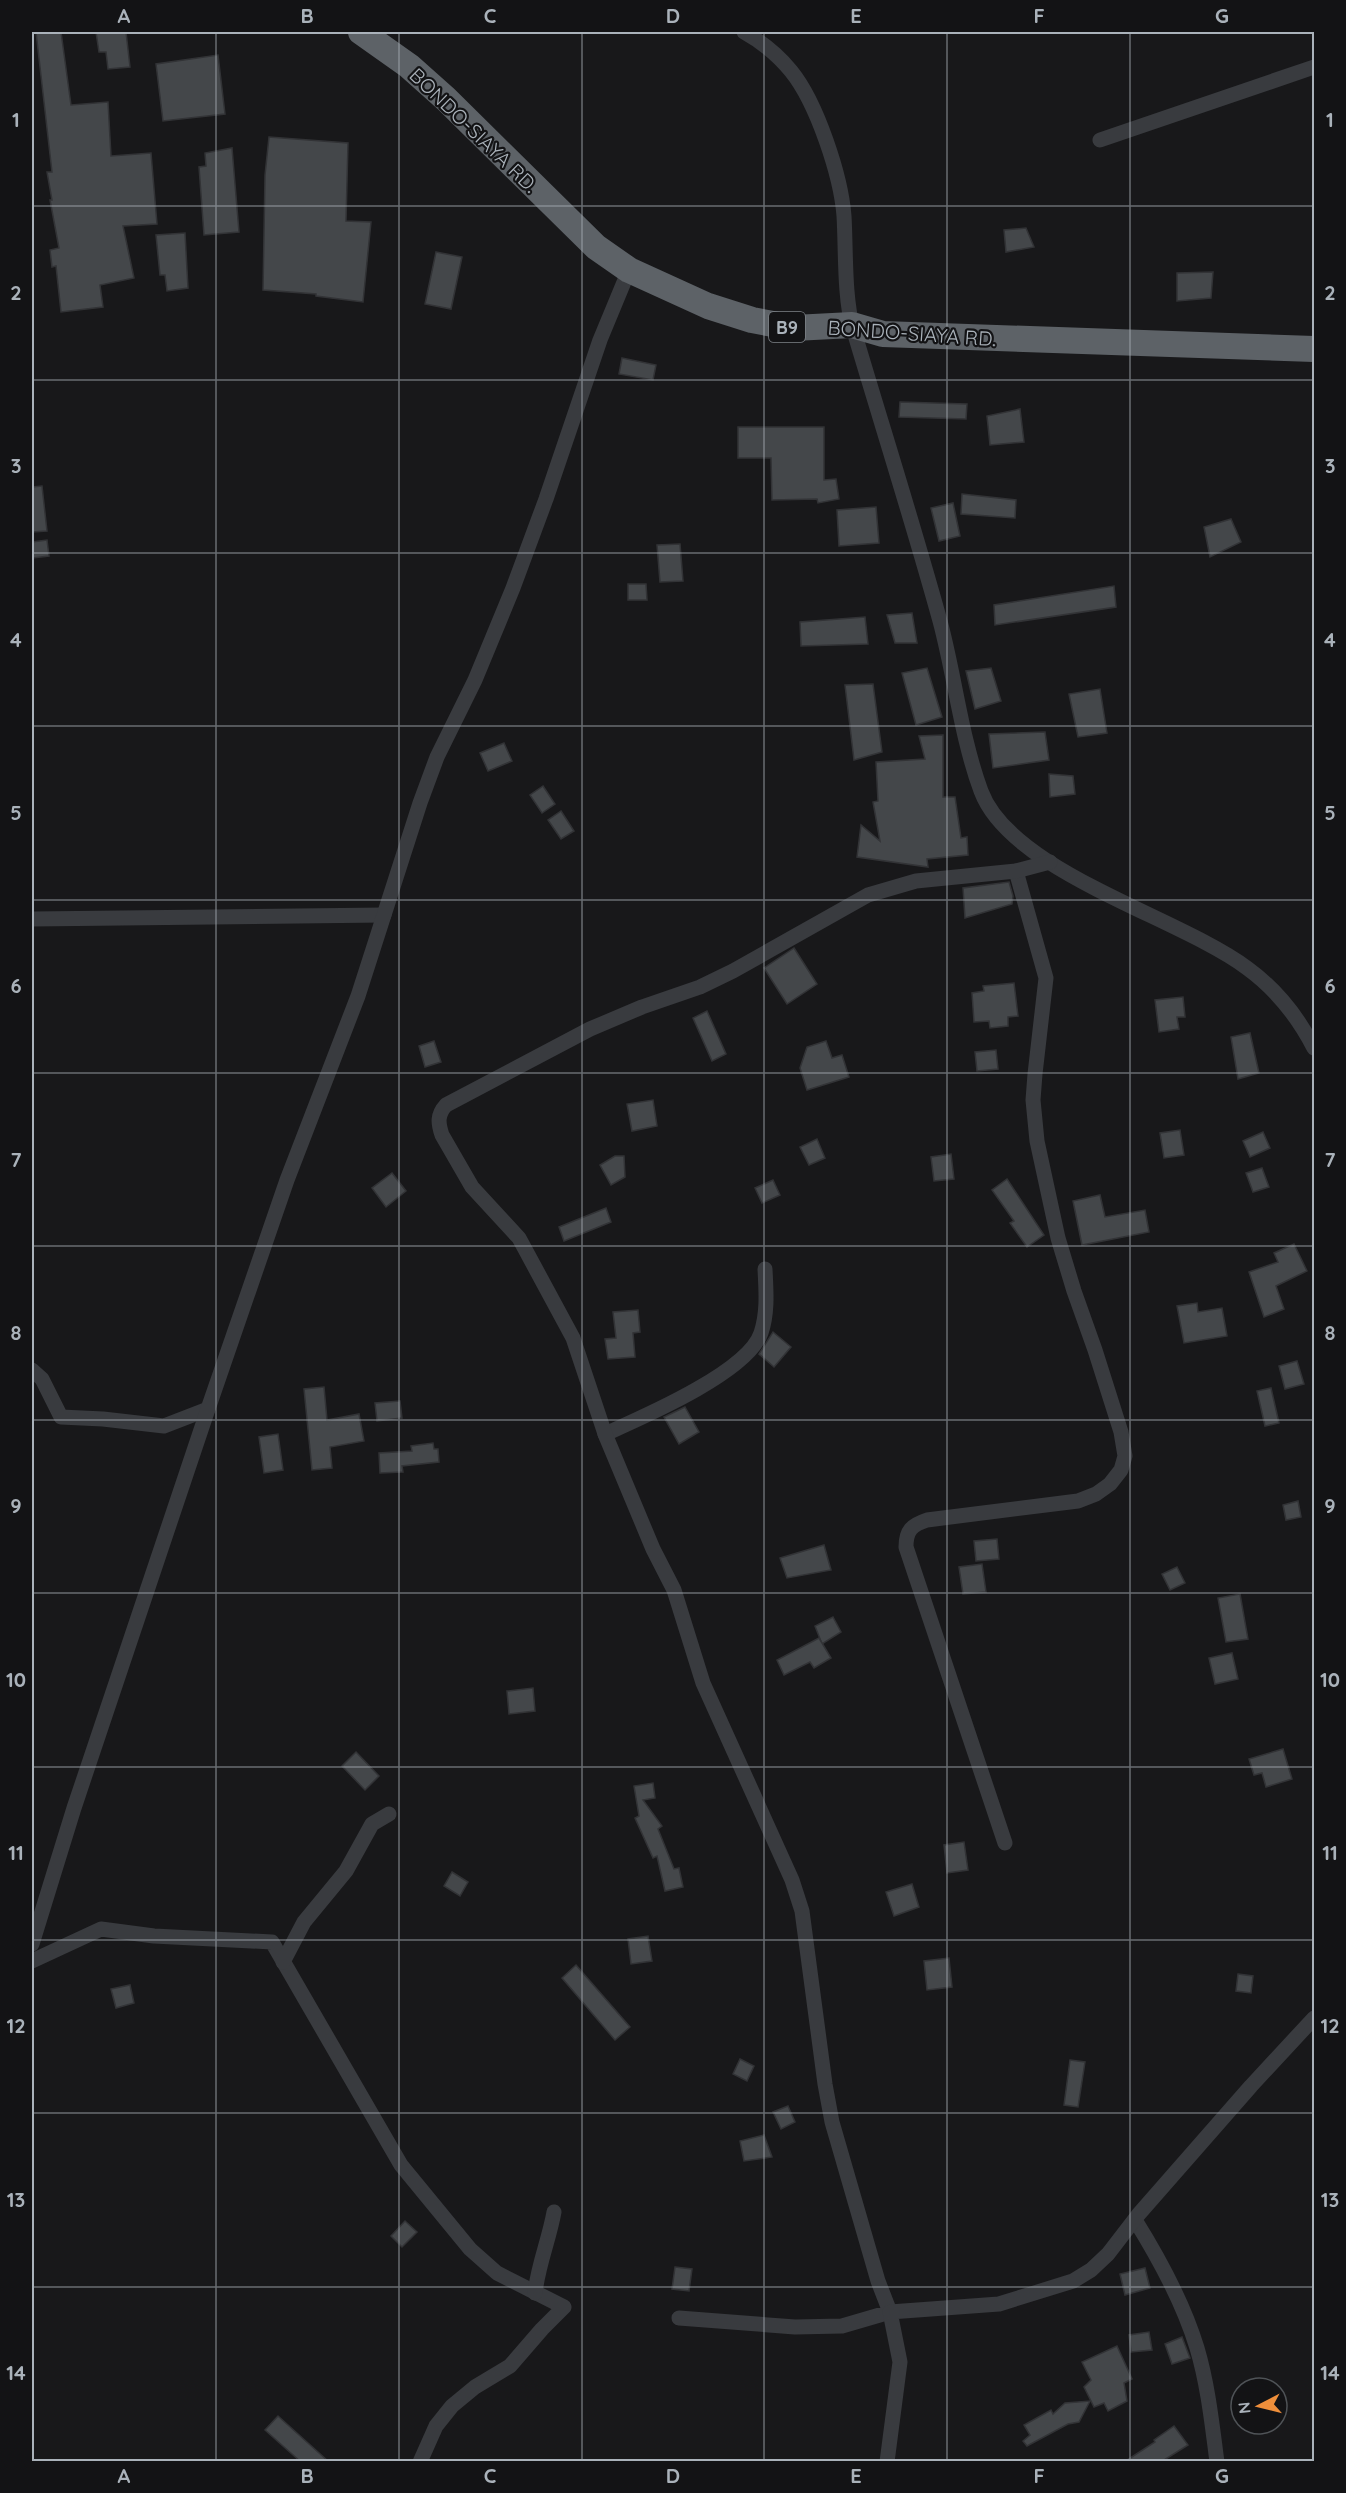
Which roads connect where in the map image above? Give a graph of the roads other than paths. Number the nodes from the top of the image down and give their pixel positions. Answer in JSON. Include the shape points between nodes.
{"nodes":[{"id":1,"x":361,"y":32,"type":"edge"},
{"id":2,"x":744,"y":32,"type":"edge"},
{"id":3,"x":1314,"y":67,"type":"edge"},
{"id":4,"x":1100,"y":140,"type":"dead end"},
{"id":5,"x":629,"y":270,"type":"junction"},
{"id":6,"x":852,"y":326,"type":"junction"},
{"id":7,"x":1314,"y":350,"type":"edge"},
{"id":8,"x":1050,"y":862,"type":"junction"},
{"id":9,"x":1016,"y":871,"type":"junction"},
{"id":10,"x":384,"y":915,"type":"junction"},
{"id":11,"x":32,"y":919,"type":"edge"},
{"id":12,"x":1312,"y":1040,"type":"edge"},
{"id":13,"x":765,"y":1269,"type":"dead end"},
{"id":14,"x":32,"y":1370,"type":"edge"},
{"id":15,"x":208,"y":1409,"type":"junction"},
{"id":16,"x":605,"y":1434,"type":"junction"},
{"id":17,"x":388,"y":1814,"type":"dead end"},
{"id":18,"x":1005,"y":1844,"type":"dead end"},
{"id":19,"x":32,"y":1944,"type":"edge"},
{"id":20,"x":32,"y":1961,"type":"edge"},
{"id":21,"x":283,"y":1962,"type":"junction"},
{"id":22,"x":1314,"y":2018,"type":"edge"},
{"id":23,"x":554,"y":2212,"type":"dead end"},
{"id":24,"x":1135,"y":2220,"type":"junction"},
{"id":25,"x":534,"y":2293,"type":"junction"},
{"id":26,"x":890,"y":2312,"type":"junction"},
{"id":27,"x":679,"y":2318,"type":"dead end"},
{"id":28,"x":420,"y":2462,"type":"edge"},
{"id":29,"x":888,"y":2462,"type":"edge"},
{"id":30,"x":1217,"y":2462,"type":"edge"}],
"edges":[{"from":1,"to":5,"type":"highway","name":"BONDO-SIAYA RD.","number":"B9","via":[[409,66],[596,247]]},
{"from":2,"to":6,"type":"street","via":[[761,41],[793,73],[835,164],[843,206]]},
{"from":3,"to":4,"type":"street"},
{"from":5,"to":6,"type":"highway","name":"BONDO-SIAYA RD.","number":"B9","via":[[698,302],[752,320],[794,328]]},
{"from":5,"to":10,"type":"street","via":[[600,340],[513,588],[475,680],[437,757]]},
{"from":6,"to":7,"type":"highway","name":"BONDO-SIAYA RD.","number":"B9","via":[[883,334]]},
{"from":6,"to":8,"type":"street","via":[[938,614],[974,771],[983,795],[1001,823]]},
{"from":8,"to":9,"type":"street"},
{"from":8,"to":12,"type":"street","via":[[1246,967],[1283,1001]]},
{"from":9,"to":16,"type":"street","via":[[916,881],[868,895],[733,972],[590,1029],[521,1063],[440,1112],[442,1135],[472,1187],[519,1238],[561,1312]]},
{"from":9,"to":18,"type":"street","via":[[1046,978],[1035,1074],[1036,1141],[1058,1238],[1125,1456],[1121,1470],[1110,1484],[1078,1502],[927,1520],[908,1531],[906,1547]]},
{"from":10,"to":11,"type":"street"},
{"from":10,"to":15,"type":"street"},
{"from":13,"to":16,"type":"street","via":[[766,1310],[753,1349],[689,1396]]},
{"from":14,"to":15,"type":"street","via":[[42,1379],[61,1417],[164,1426]]},
{"from":15,"to":19,"type":"street"},
{"from":16,"to":26,"type":"street","via":[[652,1549],[674,1590],[707,1693],[798,1895],[832,2122]]},
{"from":17,"to":21,"type":"street","via":[[372,1824],[346,1871],[304,1922]]},
{"from":20,"to":21,"type":"street","via":[[101,1929],[199,1940],[272,1942]]},
{"from":21,"to":25,"type":"street","via":[[401,2165],[470,2249],[497,2273]]},
{"from":22,"to":24,"type":"street"},
{"from":23,"to":25,"type":"street"},
{"from":24,"to":26,"type":"street","via":[[1108,2254],[1073,2281],[999,2304]]},
{"from":24,"to":30,"type":"street","via":[[1175,2291],[1197,2349]]},
{"from":25,"to":28,"type":"street","via":[[564,2307],[510,2366],[452,2406],[436,2426]]},
{"from":26,"to":27,"type":"street","via":[[842,2326],[744,2325]]},
{"from":26,"to":29,"type":"street","via":[[900,2362]]}]}
